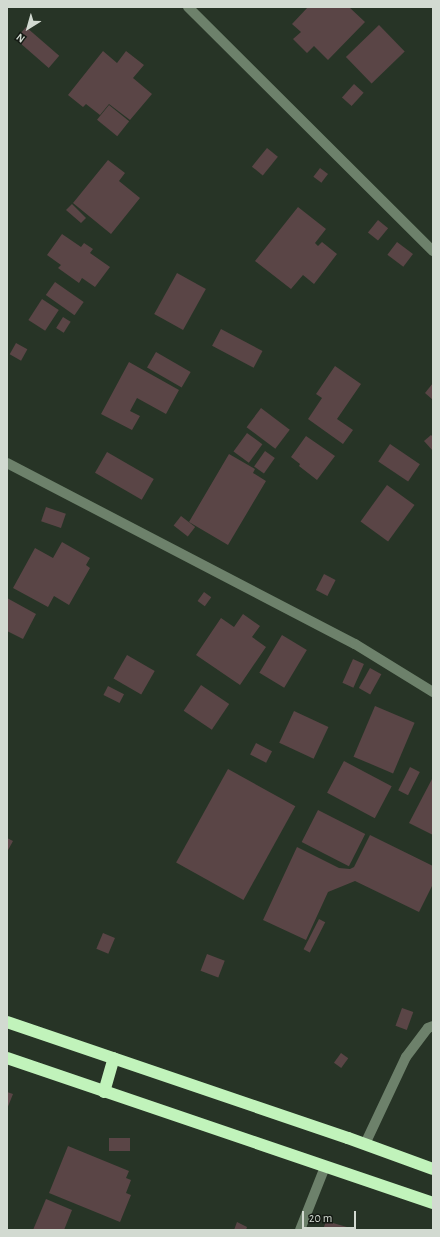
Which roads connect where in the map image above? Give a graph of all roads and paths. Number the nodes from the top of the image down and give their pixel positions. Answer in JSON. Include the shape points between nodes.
{"nodes":[{"id":1,"x":188,"y":7,"type":"edge"},
{"id":2,"x":433,"y":251,"type":"edge"},
{"id":3,"x":7,"y":463,"type":"edge"},
{"id":4,"x":433,"y":692,"type":"edge"},
{"id":5,"x":7,"y":1022,"type":"edge"},
{"id":6,"x":433,"y":1026,"type":"edge"},
{"id":7,"x":7,"y":1058,"type":"edge"},
{"id":8,"x":114,"y":1058,"type":"junction"},
{"id":9,"x":104,"y":1092,"type":"junction"},
{"id":10,"x":365,"y":1144,"type":"junction"},
{"id":11,"x":325,"y":1167,"type":"junction"},
{"id":12,"x":433,"y":1169,"type":"edge"},
{"id":13,"x":433,"y":1203,"type":"edge"},
{"id":14,"x":300,"y":1230,"type":"edge"}],
"edges":[{"from":1,"to":2,"type":"street"},
{"from":3,"to":4,"type":"street","via":[[356,644]]},
{"from":5,"to":8,"type":"highway"},
{"from":6,"to":10,"type":"street","via":[[428,1028],[406,1057]]},
{"from":7,"to":9,"type":"highway"},
{"from":8,"to":9,"type":"highway"},
{"from":8,"to":10,"type":"highway"},
{"from":9,"to":11,"type":"highway"},
{"from":10,"to":12,"type":"highway"},
{"from":11,"to":13,"type":"highway"},
{"from":11,"to":14,"type":"street"}]}
